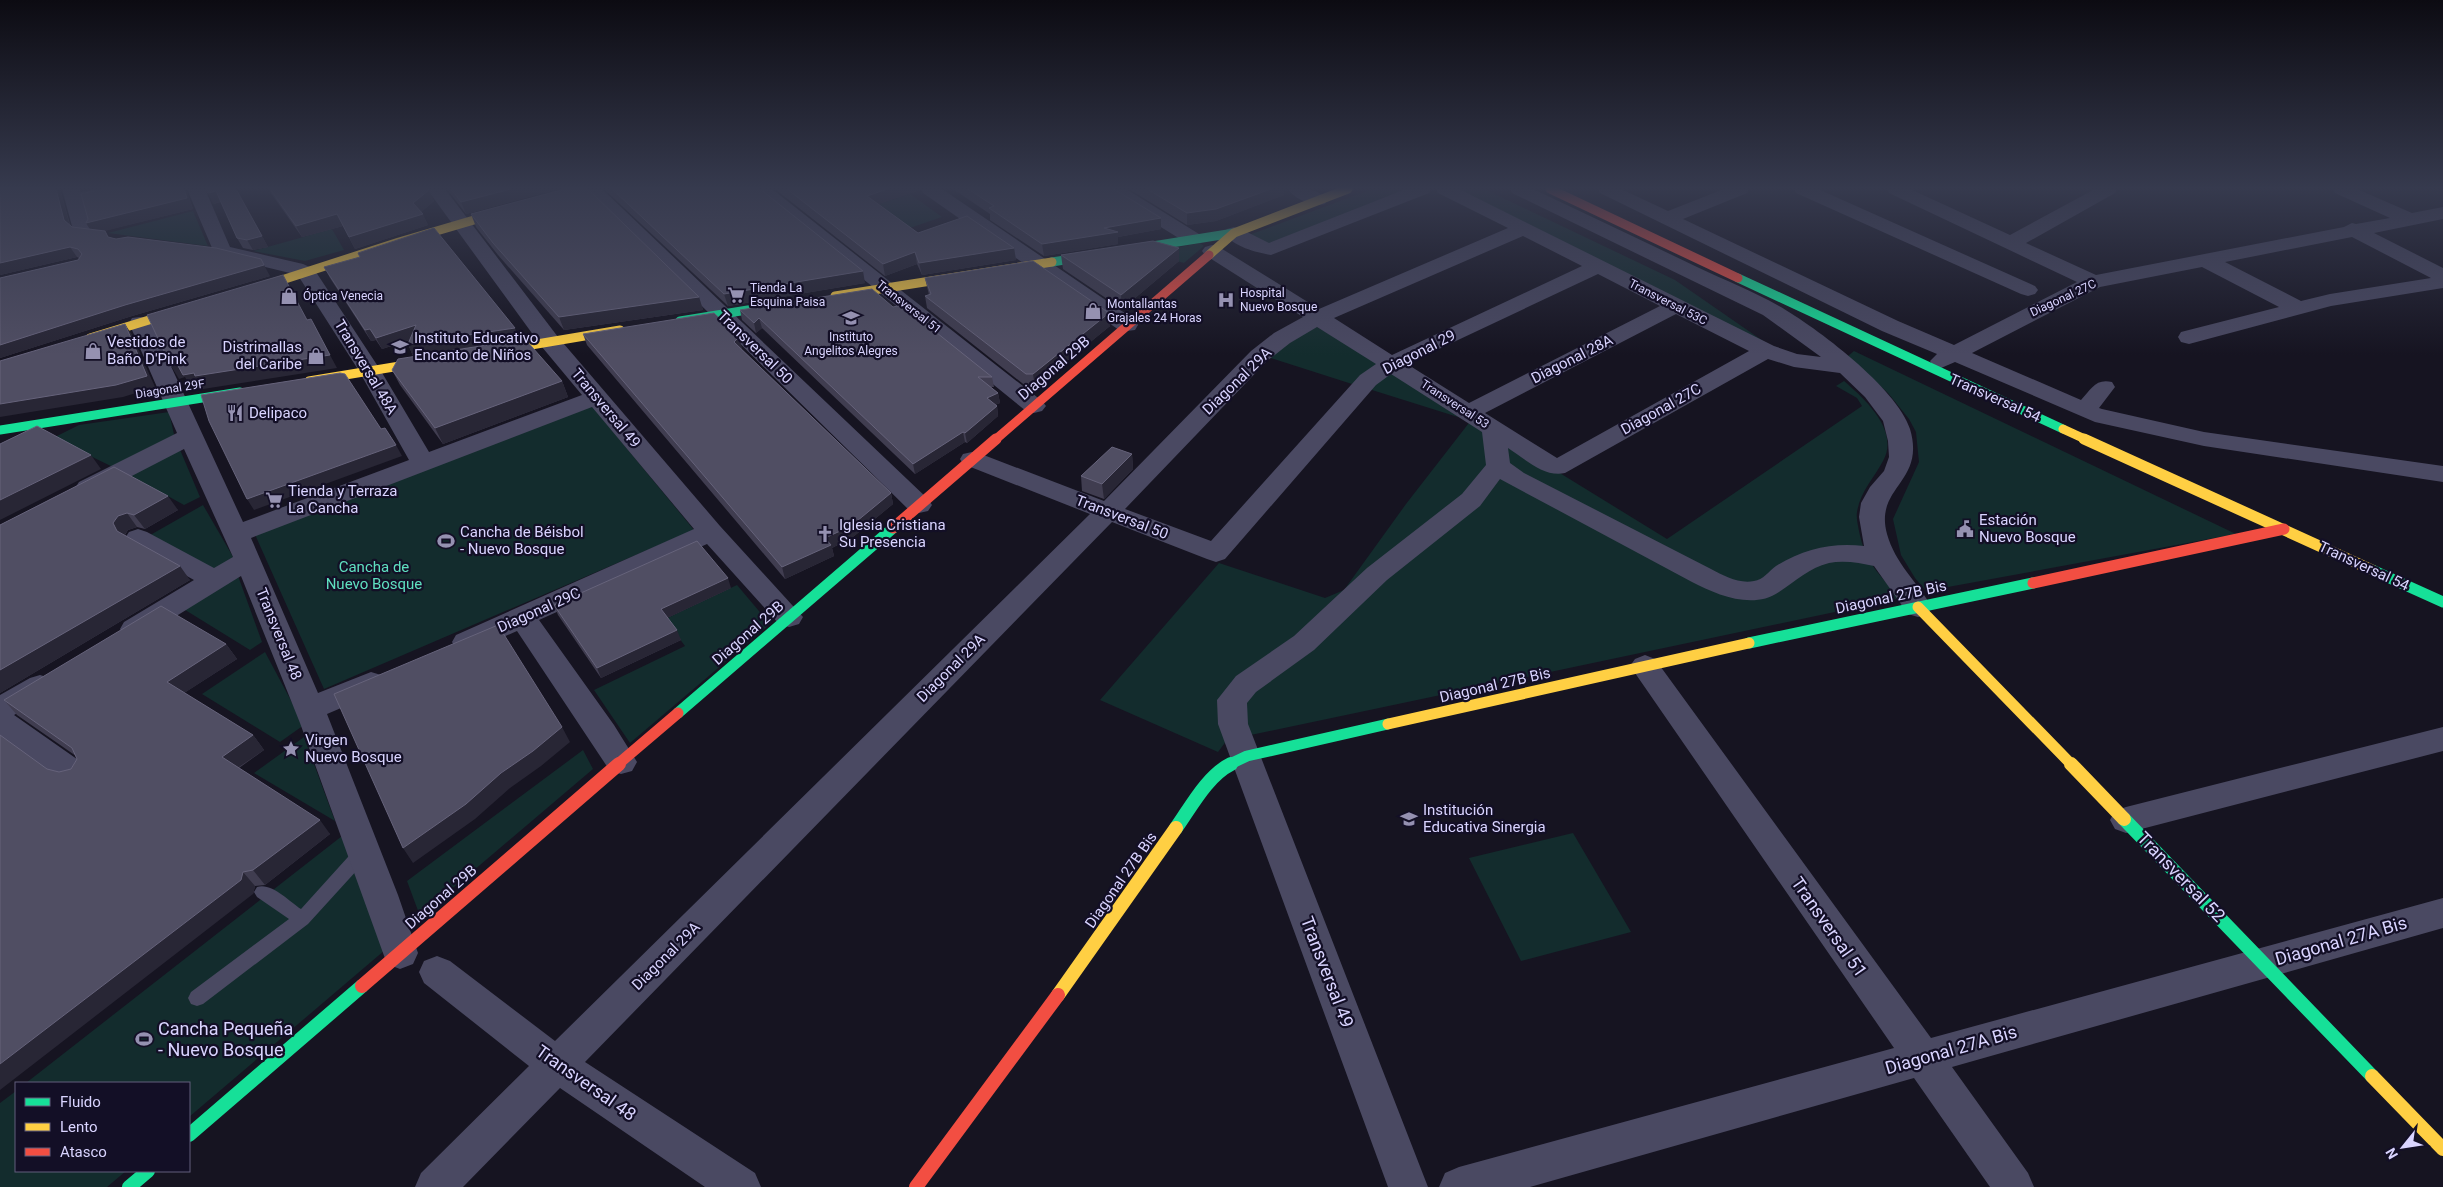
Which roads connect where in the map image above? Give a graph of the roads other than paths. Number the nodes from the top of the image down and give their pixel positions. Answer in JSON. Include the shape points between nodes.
{"nodes":[{"id":1,"x":211,"y":244,"type":"edge"},
{"id":2,"x":396,"y":244,"type":"edge"},
{"id":3,"x":478,"y":244,"type":"edge"},
{"id":4,"x":649,"y":244,"type":"edge"},
{"id":5,"x":830,"y":244,"type":"edge"},
{"id":6,"x":1009,"y":244,"type":"edge"},
{"id":7,"x":1152,"y":244,"type":"edge"},
{"id":8,"x":1220,"y":244,"type":"edge"},
{"id":9,"x":1254,"y":244,"type":"edge"},
{"id":10,"x":1283,"y":244,"type":"edge"},
{"id":11,"x":1488,"y":244,"type":"edge"},
{"id":12,"x":1554,"y":244,"type":"edge"},
{"id":13,"x":1635,"y":244,"type":"edge"},
{"id":14,"x":1670,"y":244,"type":"edge"},
{"id":15,"x":1723,"y":244,"type":"edge"},
{"id":16,"x":1926,"y":244,"type":"edge"},
{"id":17,"x":2014,"y":244,"type":"edge"},
{"id":18,"x":2276,"y":244,"type":"edge"},
{"id":19,"x":2382,"y":244,"type":"edge"},
{"id":20,"x":1212,"y":251,"type":"junction"},
{"id":21,"x":2203,"y":259,"type":"junction"},
{"id":22,"x":1036,"y":263,"type":"junction"},
{"id":23,"x":1598,"y":266,"type":"junction"},
{"id":24,"x":307,"y":273,"type":"junction"},
{"id":25,"x":2443,"y":276,"type":"edge"},
{"id":26,"x":2088,"y":279,"type":"junction"},
{"id":27,"x":2443,"y":282,"type":"edge"},
{"id":28,"x":884,"y":288,"type":"junction"},
{"id":29,"x":2028,"y":290,"type":"dead end"},
{"id":30,"x":242,"y":292,"type":"edge"},
{"id":31,"x":827,"y":297,"type":"edge"},
{"id":32,"x":788,"y":303,"type":"edge"},
{"id":33,"x":196,"y":306,"type":"edge"},
{"id":34,"x":1675,"y":306,"type":"junction"},
{"id":35,"x":2298,"y":308,"type":"junction"},
{"id":36,"x":721,"y":314,"type":"junction"},
{"id":37,"x":1319,"y":318,"type":"junction"},
{"id":38,"x":140,"y":323,"type":"junction"},
{"id":39,"x":664,"y":323,"type":"edge"},
{"id":40,"x":1127,"y":325,"type":"junction"},
{"id":41,"x":635,"y":328,"type":"edge"},
{"id":42,"x":2189,"y":337,"type":"dead end"},
{"id":43,"x":550,"y":342,"type":"junction"},
{"id":44,"x":75,"y":343,"type":"edge"},
{"id":45,"x":1766,"y":350,"type":"junction"},
{"id":46,"x":483,"y":352,"type":"edge"},
{"id":47,"x":1952,"y":354,"type":"junction"},
{"id":48,"x":446,"y":359,"type":"edge"},
{"id":49,"x":1392,"y":363,"type":"junction"},
{"id":50,"x":1845,"y":367,"type":"junction"},
{"id":51,"x":1929,"y":368,"type":"junction"},
{"id":52,"x":370,"y":371,"type":"junction"},
{"id":53,"x":302,"y":382,"type":"edge"},
{"id":54,"x":2104,"y":387,"type":"dead end"},
{"id":55,"x":253,"y":390,"type":"edge"},
{"id":56,"x":597,"y":397,"type":"junction"},
{"id":57,"x":175,"y":402,"type":"junction"},
{"id":58,"x":1034,"y":406,"type":"junction"},
{"id":59,"x":2085,"y":411,"type":"junction"},
{"id":60,"x":1469,"y":412,"type":"junction"},
{"id":61,"x":0,"y":430,"type":"edge"},
{"id":62,"x":1494,"y":430,"type":"junction"},
{"id":63,"x":190,"y":436,"type":"junction"},
{"id":64,"x":972,"y":459,"type":"junction"},
{"id":65,"x":423,"y":463,"type":"junction"},
{"id":66,"x":1498,"y":466,"type":"junction"},
{"id":67,"x":1556,"y":468,"type":"joint"},
{"id":68,"x":2442,"y":473,"type":"edge"},
{"id":69,"x":66,"y":499,"type":"edge"},
{"id":70,"x":918,"y":505,"type":"junction"},
{"id":71,"x":1107,"y":511,"type":"junction"},
{"id":72,"x":2284,"y":529,"type":"junction"},
{"id":73,"x":711,"y":532,"type":"junction"},
{"id":74,"x":236,"y":534,"type":"junction"},
{"id":75,"x":138,"y":538,"type":"dead end"},
{"id":76,"x":1216,"y":553,"type":"joint"},
{"id":77,"x":1883,"y":558,"type":"junction"},
{"id":78,"x":248,"y":560,"type":"junction"},
{"id":79,"x":216,"y":580,"type":"junction"},
{"id":80,"x":2443,"y":602,"type":"edge"},
{"id":81,"x":1918,"y":607,"type":"junction"},
{"id":82,"x":789,"y":617,"type":"junction"},
{"id":83,"x":523,"y":618,"type":"junction"},
{"id":84,"x":109,"y":644,"type":"edge"},
{"id":85,"x":443,"y":652,"type":"edge"},
{"id":86,"x":1644,"y":666,"type":"junction"},
{"id":87,"x":399,"y":671,"type":"edge"},
{"id":88,"x":59,"y":674,"type":"edge"},
{"id":89,"x":0,"y":709,"type":"edge"},
{"id":90,"x":310,"y":709,"type":"junction"},
{"id":91,"x":0,"y":722,"type":"edge"},
{"id":92,"x":2443,"y":739,"type":"edge"},
{"id":93,"x":1247,"y":756,"type":"junction"},
{"id":94,"x":621,"y":762,"type":"junction"},
{"id":95,"x":73,"y":773,"type":"edge"},
{"id":96,"x":2126,"y":820,"type":"junction"},
{"id":97,"x":364,"y":851,"type":"junction"},
{"id":98,"x":263,"y":892,"type":"dead end"},
{"id":99,"x":2443,"y":913,"type":"edge"},
{"id":100,"x":302,"y":919,"type":"junction"},
{"id":101,"x":400,"y":953,"type":"junction"},
{"id":102,"x":2264,"y":963,"type":"junction"},
{"id":103,"x":437,"y":972,"type":"dead end"},
{"id":104,"x":197,"y":998,"type":"dead end"},
{"id":105,"x":1922,"y":1058,"type":"junction"},
{"id":106,"x":556,"y":1065,"type":"junction"},
{"id":107,"x":190,"y":1135,"type":"edge"},
{"id":108,"x":2443,"y":1148,"type":"edge"},
{"id":109,"x":147,"y":1172,"type":"edge"},
{"id":110,"x":129,"y":1187,"type":"edge"},
{"id":111,"x":435,"y":1187,"type":"edge"},
{"id":112,"x":741,"y":1187,"type":"edge"},
{"id":113,"x":916,"y":1187,"type":"edge"},
{"id":114,"x":1408,"y":1187,"type":"edge"},
{"id":115,"x":1459,"y":1187,"type":"edge"},
{"id":116,"x":2014,"y":1187,"type":"edge"}],
"edges":[{"from":1,"to":24,"type":"street","via":[[213,250]]},
{"from":2,"to":24,"type":"street"},
{"from":3,"to":43,"type":"street","name":"Transversal 49"},
{"from":4,"to":36,"type":"street","name":"Transversal 50"},
{"from":5,"to":28,"type":"street","name":"Transversal 51"},
{"from":6,"to":22,"type":"street"},
{"from":7,"to":22,"type":"street"},
{"from":8,"to":20,"type":"street","name":"Diagonal 29B"},
{"from":9,"to":10,"type":"street","via":[[1271,249]]},
{"from":11,"to":37,"type":"street","name":"Diagonal 29A"},
{"from":12,"to":23,"type":"street","name":"Transversal 53C"},
{"from":13,"to":50,"type":"street","via":[[1752,300],[1789,322]]},
{"from":14,"to":51,"type":"street","name":"Transversal 54"},
{"from":15,"to":47,"type":"street","name":"Transversal 54"},
{"from":16,"to":29,"type":"street"},
{"from":17,"to":26,"type":"street"},
{"from":18,"to":21,"type":"street","name":"Diagonal 27C"},
{"from":19,"to":25,"type":"street"},
{"from":20,"to":37,"type":"street","name":"Transversal 53"},
{"from":20,"to":40,"type":"street","name":"Diagonal 29B"},
{"from":21,"to":26,"type":"street","name":"Diagonal 27C"},
{"from":21,"to":35,"type":"street"},
{"from":22,"to":28,"type":"street"},
{"from":22,"to":40,"type":"street"},
{"from":23,"to":34,"type":"street","name":"Transversal 53C"},
{"from":23,"to":49,"type":"street","name":"Diagonal 29"},
{"from":24,"to":30,"type":"street"},
{"from":24,"to":52,"type":"street","name":"Transversal 48A"},
{"from":26,"to":47,"type":"street","name":"Diagonal 27C"},
{"from":27,"to":35,"type":"street"},
{"from":28,"to":31,"type":"street"},
{"from":28,"to":58,"type":"street","name":"Transversal 51"},
{"from":32,"to":36,"type":"street"},
{"from":33,"to":38,"type":"street"},
{"from":34,"to":45,"type":"street","name":"Transversal 53C"},
{"from":34,"to":60,"type":"street","name":"Diagonal 28A"},
{"from":35,"to":42,"type":"street"},
{"from":36,"to":39,"type":"street"},
{"from":36,"to":70,"type":"street","name":"Transversal 50"},
{"from":37,"to":49,"type":"street","name":"Transversal 53"},
{"from":37,"to":71,"type":"street","name":"Diagonal 29A","via":[[1282,338],[1259,356]]},
{"from":38,"to":44,"type":"street"},
{"from":38,"to":57,"type":"street","name":"Transversal 48"},
{"from":40,"to":58,"type":"street","name":"Diagonal 29B"},
{"from":41,"to":43,"type":"street"},
{"from":43,"to":46,"type":"street"},
{"from":43,"to":56,"type":"street","name":"Transversal 49"},
{"from":45,"to":50,"type":"street","name":"Transversal 53C","via":[[1794,360]]},
{"from":45,"to":67,"type":"street","name":"Diagonal 27C"},
{"from":47,"to":51,"type":"street","name":"Diagonal 27C"},
{"from":47,"to":59,"type":"street","name":"Transversal 54"},
{"from":48,"to":52,"type":"street"},
{"from":49,"to":60,"type":"street","name":"Transversal 53"},
{"from":49,"to":76,"type":"street","name":"Diagonal 29","via":[[1368,380]]},
{"from":50,"to":77,"type":"street","via":[[1885,407],[1899,432],[1900,463],[1874,502],[1875,544]]},
{"from":51,"to":72,"type":"street","name":"Transversal 54"},
{"from":52,"to":53,"type":"street"},
{"from":52,"to":65,"type":"street","name":"Transversal 48A"},
{"from":54,"to":59,"type":"street"},
{"from":55,"to":57,"type":"street","name":"Diagonal 29F"},
{"from":56,"to":65,"type":"street"},
{"from":56,"to":73,"type":"street","name":"Transversal 49"},
{"from":57,"to":61,"type":"street","name":"Diagonal 29F"},
{"from":57,"to":63,"type":"street","name":"Transversal 48"},
{"from":58,"to":64,"type":"street","name":"Diagonal 29B"},
{"from":59,"to":68,"type":"street","name":"Transversal 54","via":[[2204,439]]},
{"from":60,"to":62,"type":"street","name":"Transversal 53"},
{"from":62,"to":66,"type":"street"},
{"from":62,"to":67,"type":"street","name":"Transversal 53"},
{"from":63,"to":69,"type":"street"},
{"from":63,"to":74,"type":"street","name":"Transversal 48"},
{"from":64,"to":70,"type":"street","name":"Diagonal 29B"},
{"from":64,"to":71,"type":"street","name":"Transversal 50"},
{"from":65,"to":74,"type":"street"},
{"from":66,"to":77,"type":"street","via":[[1515,478],[1716,583],[1737,589],[1767,587],[1799,565],[1827,555],[1840,553]]},
{"from":66,"to":93,"type":"street","name":"Transversal 49","via":[[1471,500],[1377,574],[1304,643],[1246,684],[1232,700],[1233,724]]},
{"from":70,"to":82,"type":"street","name":"Diagonal 29B"},
{"from":71,"to":76,"type":"street","name":"Transversal 50"},
{"from":71,"to":106,"type":"street","name":"Diagonal 29A"},
{"from":72,"to":80,"type":"street","name":"Transversal 54"},
{"from":72,"to":81,"type":"street","name":"Diagonal 27B Bis"},
{"from":73,"to":82,"type":"street","name":"Transversal 49"},
{"from":73,"to":83,"type":"street","name":"Diagonal 29C"},
{"from":74,"to":78,"type":"street","name":"Transversal 48"},
{"from":75,"to":79,"type":"street"},
{"from":77,"to":81,"type":"street"},
{"from":78,"to":79,"type":"street"},
{"from":78,"to":90,"type":"street","name":"Transversal 48"},
{"from":79,"to":84,"type":"street"},
{"from":81,"to":86,"type":"street","name":"Diagonal 27B Bis"},
{"from":81,"to":96,"type":"street","name":"Transversal 52"},
{"from":82,"to":94,"type":"street","name":"Diagonal 29B"},
{"from":83,"to":85,"type":"street","name":"Diagonal 29C"},
{"from":83,"to":94,"type":"street"},
{"from":86,"to":93,"type":"street","name":"Diagonal 27B Bis"},
{"from":86,"to":105,"type":"street","name":"Transversal 51"},
{"from":87,"to":90,"type":"street"},
{"from":88,"to":89,"type":"street"},
{"from":90,"to":97,"type":"street","name":"Transversal 48"},
{"from":91,"to":95,"type":"street"},
{"from":92,"to":96,"type":"street"},
{"from":93,"to":113,"type":"street","name":"Diagonal 27B Bis","via":[[1223,768],[1204,789]]},
{"from":93,"to":114,"type":"street","name":"Transversal 49"},
{"from":94,"to":101,"type":"street","name":"Diagonal 29B"},
{"from":96,"to":102,"type":"street","name":"Transversal 52"},
{"from":97,"to":100,"type":"lane"},
{"from":97,"to":101,"type":"street","name":"Transversal 48"},
{"from":98,"to":100,"type":"lane"},
{"from":99,"to":102,"type":"street","name":"Diagonal 27A Bis"},
{"from":100,"to":104,"type":"lane"},
{"from":101,"to":107,"type":"street","name":"Diagonal 29B"},
{"from":102,"to":105,"type":"street","name":"Diagonal 27A Bis"},
{"from":102,"to":108,"type":"street","name":"Transversal 52"},
{"from":103,"to":106,"type":"street","name":"Transversal 48"},
{"from":105,"to":115,"type":"street","name":"Diagonal 27A Bis"},
{"from":105,"to":116,"type":"street","name":"Transversal 51"},
{"from":106,"to":111,"type":"street","name":"Diagonal 29A"},
{"from":106,"to":112,"type":"street","name":"Transversal 48"},
{"from":109,"to":110,"type":"street"}]}
